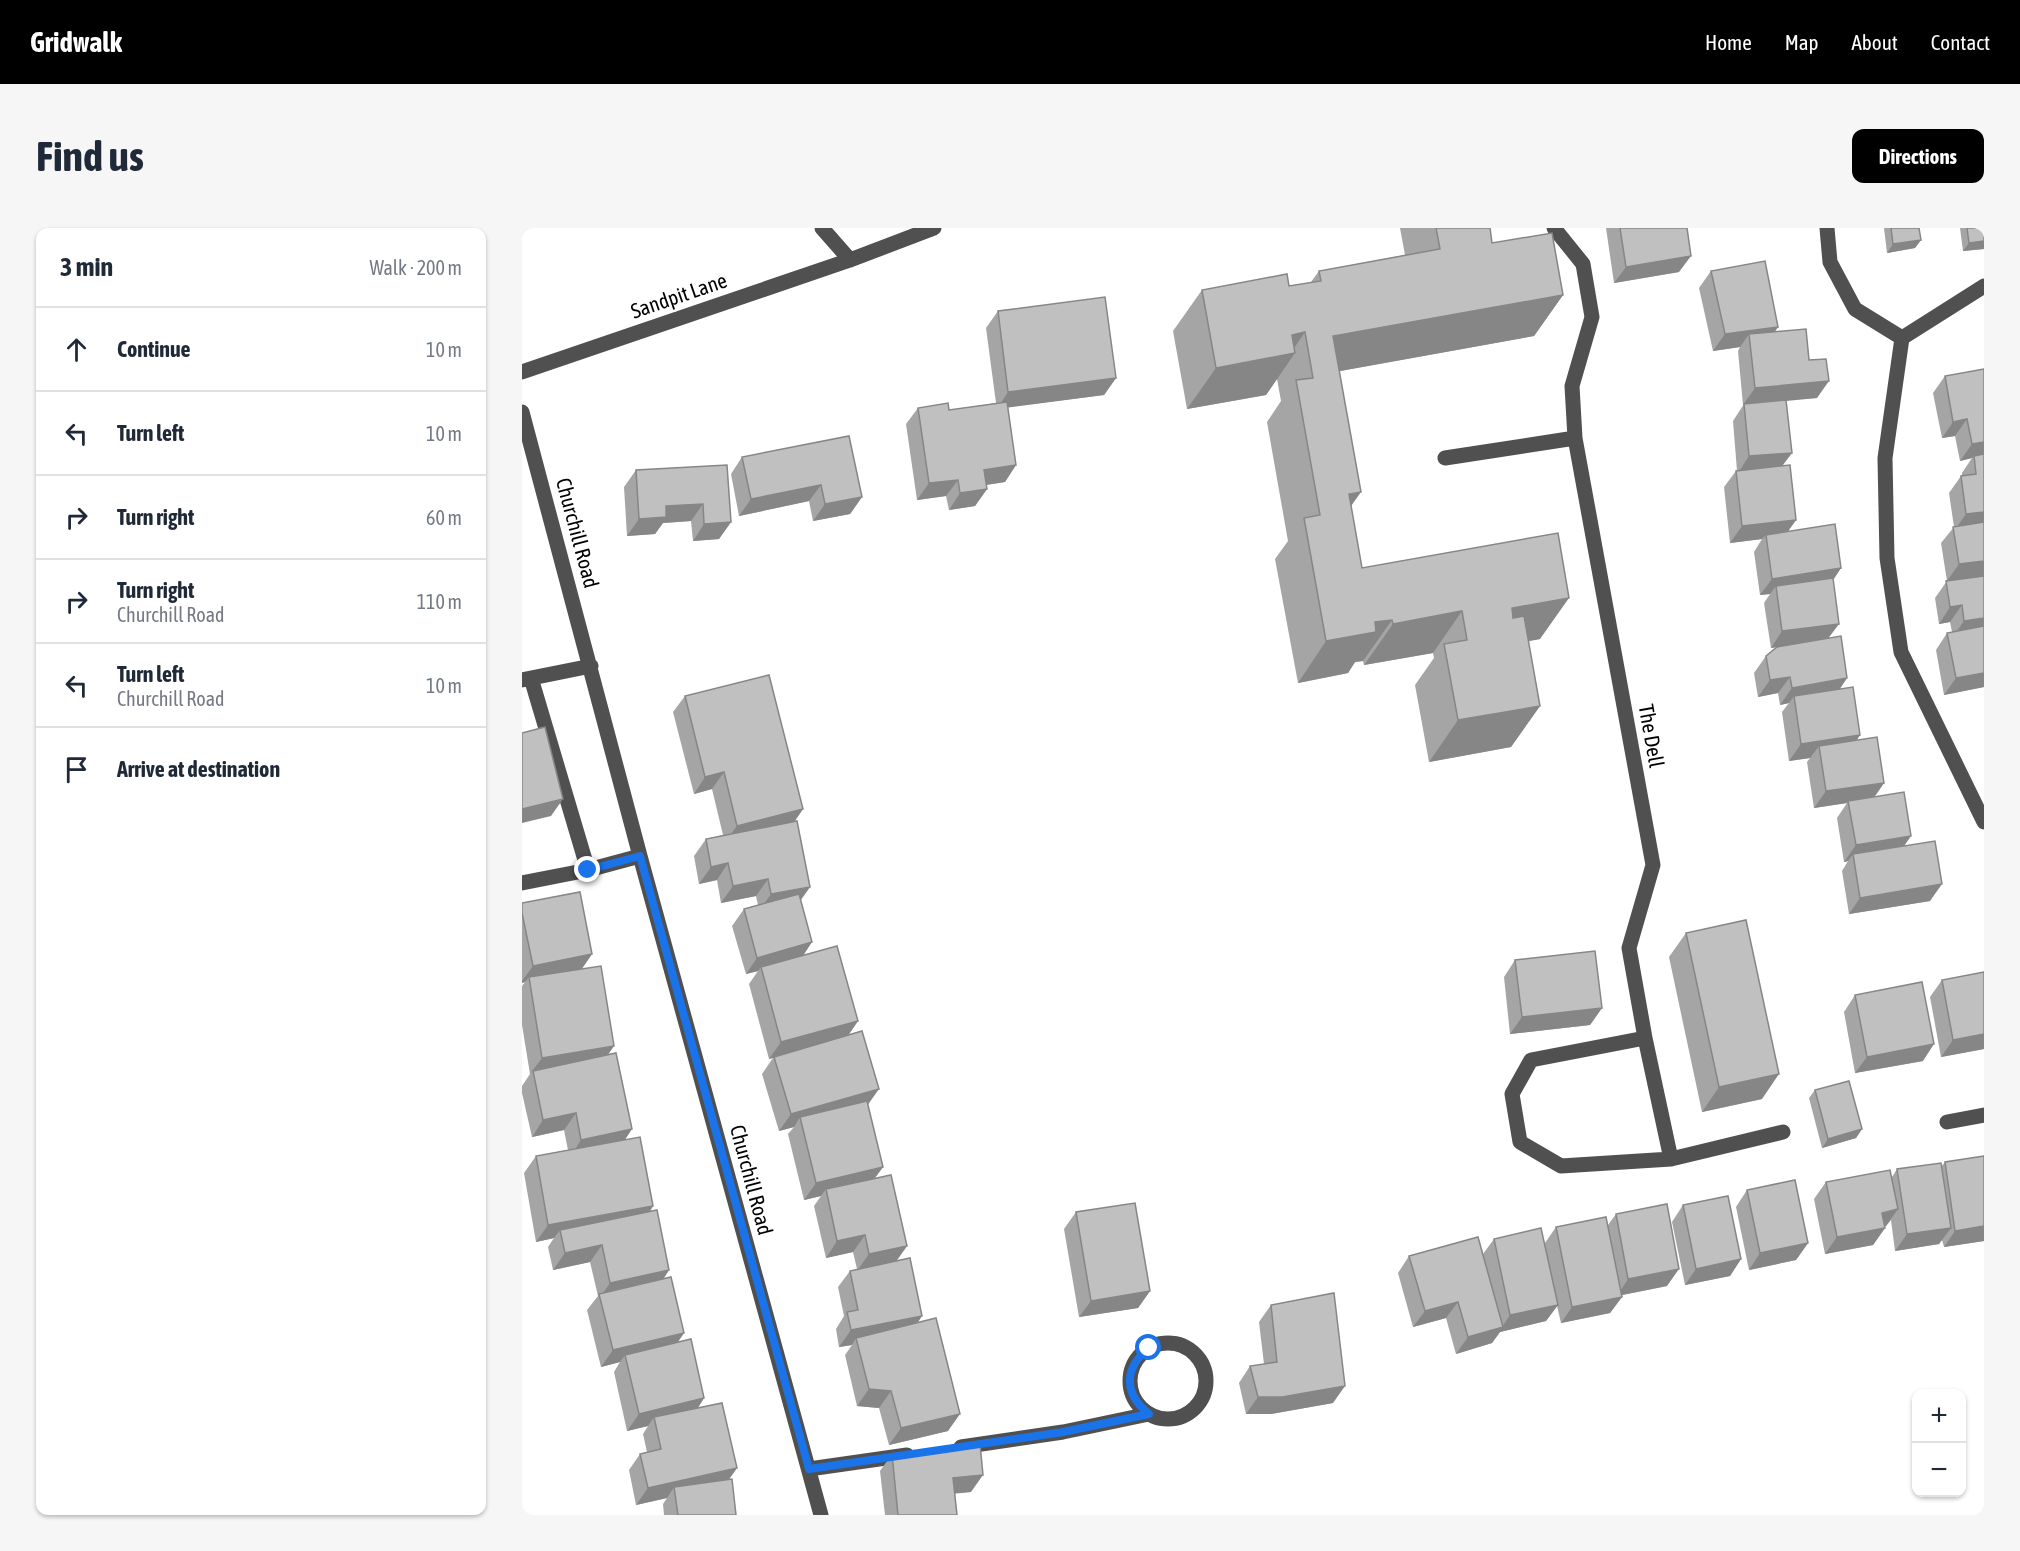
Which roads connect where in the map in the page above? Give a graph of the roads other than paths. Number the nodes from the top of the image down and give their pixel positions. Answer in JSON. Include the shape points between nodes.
{"nodes":[{"id":1,"x":822,"y":228,"type":"edge"},
{"id":2,"x":934,"y":228,"type":"edge"},
{"id":3,"x":1554,"y":228,"type":"edge"},
{"id":4,"x":1827,"y":228,"type":"edge"},
{"id":5,"x":850,"y":260,"type":"junction"},
{"id":6,"x":1984,"y":286,"type":"edge"},
{"id":7,"x":1902,"y":338,"type":"junction"},
{"id":8,"x":522,"y":372,"type":"edge"},
{"id":9,"x":522,"y":411,"type":"edge"},
{"id":10,"x":1575,"y":438,"type":"junction"},
{"id":11,"x":1444,"y":458,"type":"dead end"},
{"id":12,"x":591,"y":666,"type":"junction"},
{"id":13,"x":527,"y":679,"type":"edge"},
{"id":14,"x":1984,"y":822,"type":"edge"},
{"id":15,"x":640,"y":856,"type":"junction"},
{"id":16,"x":588,"y":870,"type":"junction"},
{"id":17,"x":522,"y":884,"type":"edge"},
{"id":18,"x":1645,"y":1038,"type":"junction"},
{"id":19,"x":1984,"y":1115,"type":"edge"},
{"id":20,"x":1947,"y":1122,"type":"dead end"},
{"id":21,"x":1782,"y":1131,"type":"dead end"},
{"id":22,"x":1671,"y":1159,"type":"junction"},
{"id":23,"x":1149,"y":1414,"type":"junction"},
{"id":24,"x":948,"y":1449,"type":"edge"},
{"id":25,"x":925,"y":1452,"type":"edge"},
{"id":26,"x":809,"y":1469,"type":"junction"},
{"id":27,"x":821,"y":1515,"type":"edge"}],
"edges":[{"from":1,"to":5,"type":"street"},
{"from":2,"to":5,"type":"street","name":"Sandpit Lane"},
{"from":3,"to":10,"type":"street","name":"The Dell","via":[[1583,264],[1592,317],[1572,386]]},
{"from":4,"to":7,"type":"street","via":[[1830,262],[1855,309]]},
{"from":5,"to":8,"type":"street","name":"Sandpit Lane"},
{"from":6,"to":7,"type":"street"},
{"from":7,"to":14,"type":"street","via":[[1885,458],[1887,558],[1901,652]]},
{"from":9,"to":12,"type":"street","name":"Churchill Road"},
{"from":10,"to":11,"type":"street"},
{"from":10,"to":18,"type":"street","name":"The Dell","via":[[1653,865],[1629,948]]},
{"from":12,"to":13,"type":"street"},
{"from":12,"to":15,"type":"street","name":"Churchill Road"},
{"from":13,"to":16,"type":"street"},
{"from":15,"to":16,"type":"street"},
{"from":15,"to":26,"type":"street","name":"Churchill Road"},
{"from":16,"to":17,"type":"street"},
{"from":18,"to":22,"type":"street","name":"The Dell"},
{"from":18,"to":22,"type":"street","via":[[1531,1060],[1512,1094],[1520,1142],[1561,1166]]},
{"from":19,"to":20,"type":"street"},
{"from":21,"to":22,"type":"street"},
{"from":23,"to":23,"type":"street","via":[[1160,1419],[1184,1416],[1201,1400],[1206,1390],[1205,1371],[1197,1355],[1188,1348],[1162,1343],[1149,1348],[1135,1362],[1130,1381],[1132,1394]]},
{"from":23,"to":24,"type":"street"},
{"from":25,"to":26,"type":"street"},
{"from":26,"to":27,"type":"street","name":"Churchill Road"}]}
